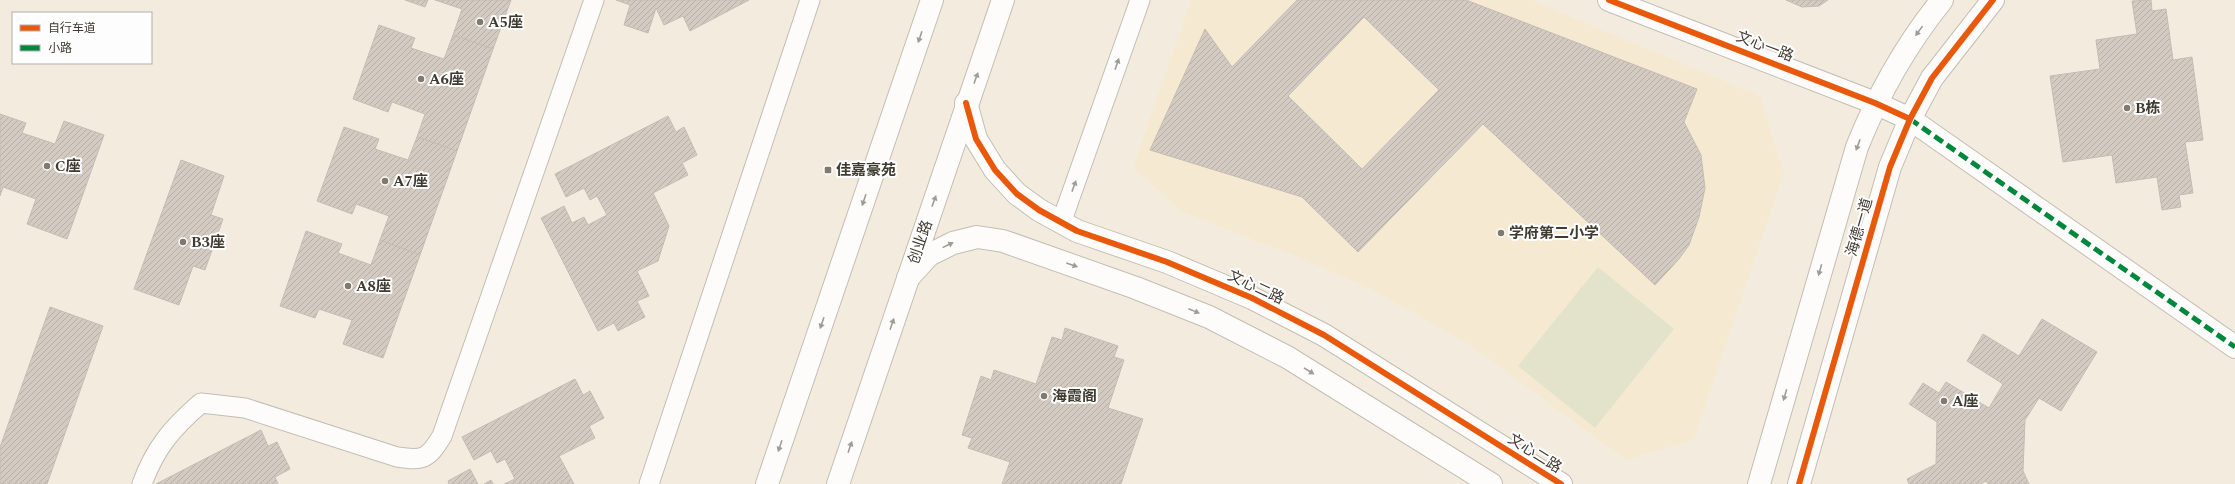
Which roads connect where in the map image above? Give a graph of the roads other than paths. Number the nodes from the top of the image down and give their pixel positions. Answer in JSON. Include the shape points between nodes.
{"nodes":[{"id":1,"x":594,"y":0,"type":"edge"},
{"id":2,"x":810,"y":0,"type":"edge"},
{"id":3,"x":932,"y":0,"type":"edge"},
{"id":4,"x":1003,"y":0,"type":"edge"},
{"id":5,"x":1140,"y":0,"type":"edge"},
{"id":6,"x":1609,"y":0,"type":"edge"},
{"id":7,"x":1942,"y":0,"type":"edge"},
{"id":8,"x":1993,"y":0,"type":"edge"},
{"id":9,"x":966,"y":103,"type":"junction"},
{"id":10,"x":1874,"y":103,"type":"junction"},
{"id":11,"x":1910,"y":119,"type":"junction"},
{"id":12,"x":1061,"y":223,"type":"junction"},
{"id":13,"x":908,"y":278,"type":"junction"},
{"id":14,"x":2235,"y":347,"type":"edge"},
{"id":15,"x":142,"y":484,"type":"edge"},
{"id":16,"x":650,"y":484,"type":"edge"},
{"id":17,"x":767,"y":484,"type":"edge"},
{"id":18,"x":838,"y":484,"type":"edge"},
{"id":19,"x":1491,"y":484,"type":"edge"},
{"id":20,"x":1561,"y":484,"type":"edge"},
{"id":21,"x":1760,"y":484,"type":"edge"},
{"id":22,"x":1799,"y":484,"type":"edge"}],
"edges":[{"from":1,"to":15,"type":"lane","via":[[442,436],[432,452],[417,460],[397,457],[245,408],[201,404],[178,423],[159,446]]},
{"from":2,"to":16,"type":"lane"},
{"from":3,"to":17,"type":"street","one_way":true},
{"from":9,"to":4,"type":"street","name":"创业路","one_way":true},
{"from":12,"to":5,"type":"lane","one_way":true},
{"from":6,"to":10,"type":"street","name":"文心一路"},
{"from":7,"to":10,"type":"street","name":"海德一道","one_way":true,"via":[[1898,61]]},
{"from":8,"to":11,"type":"street","name":"海德一道","via":[[1932,78]]},
{"from":9,"to":12,"type":"street","name":"文心二路","via":[[976,139],[995,170],[1017,194]]},
{"from":13,"to":9,"type":"street","name":"创业路","one_way":true},
{"from":10,"to":11,"type":"street","name":"文心一路"},
{"from":10,"to":21,"type":"street","name":"海德一道","one_way":true,"via":[[1840,199]]},
{"from":11,"to":14,"type":"street","name":"文心一路"},
{"from":11,"to":22,"type":"street","name":"海德一道","via":[[1890,167]]},
{"from":12,"to":20,"type":"street","name":"文心二路","via":[[1167,262],[1252,298],[1304,325]]},
{"from":18,"to":13,"type":"street","name":"创业路","one_way":true},
{"from":13,"to":19,"type":"street","one_way":true,"via":[[929,255],[953,242],[977,236],[1003,241],[1209,317],[1287,357]]}]}
